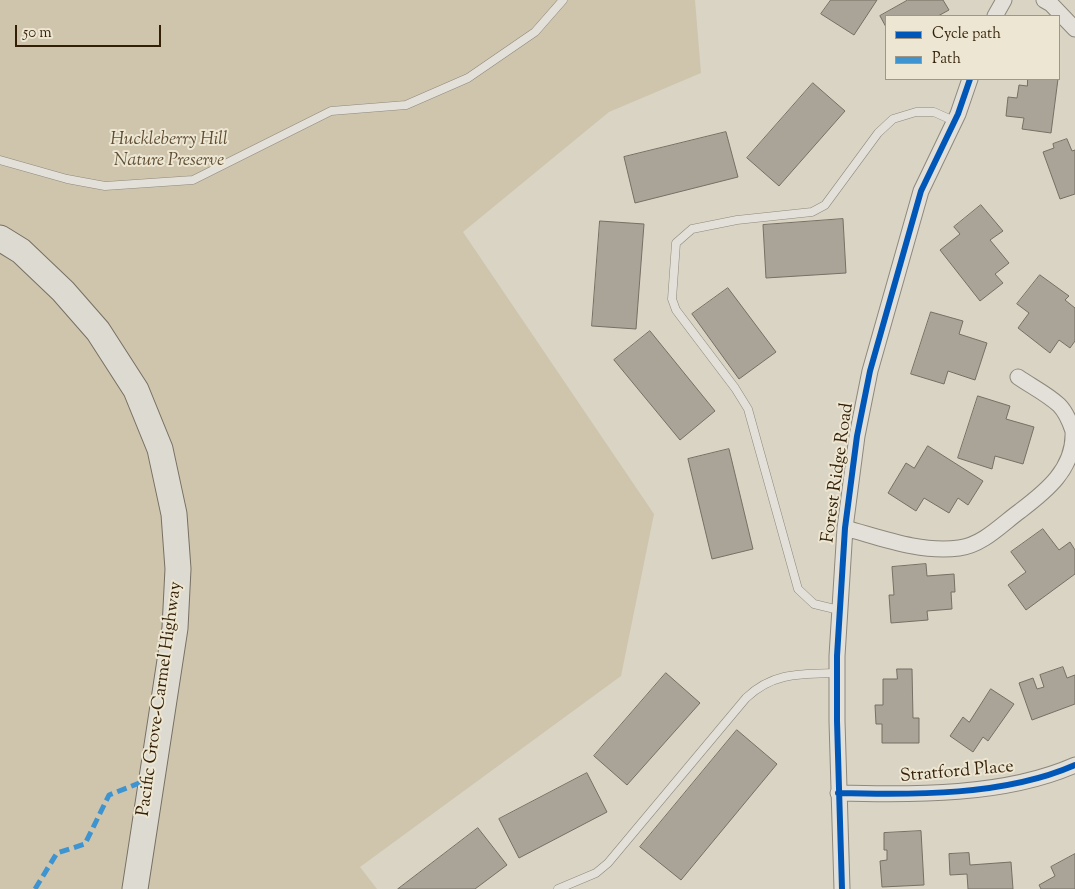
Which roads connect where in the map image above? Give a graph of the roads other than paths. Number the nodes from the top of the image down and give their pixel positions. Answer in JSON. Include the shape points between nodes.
{"nodes":[{"id":1,"x":563,"y":0,"type":"edge"},
{"id":2,"x":1004,"y":0,"type":"edge"},
{"id":3,"x":1044,"y":0,"type":"edge"},
{"id":4,"x":996,"y":15,"type":"edge"},
{"id":5,"x":1075,"y":29,"type":"edge"},
{"id":6,"x":970,"y":80,"type":"edge"},
{"id":7,"x":954,"y":121,"type":"junction"},
{"id":8,"x":0,"y":160,"type":"edge"},
{"id":9,"x":0,"y":238,"type":"edge"},
{"id":10,"x":1018,"y":377,"type":"dead end"},
{"id":11,"x":844,"y":528,"type":"junction"},
{"id":12,"x":839,"y":610,"type":"junction"},
{"id":13,"x":837,"y":673,"type":"junction"},
{"id":14,"x":1075,"y":765,"type":"edge"},
{"id":15,"x":838,"y":793,"type":"junction"},
{"id":16,"x":135,"y":889,"type":"edge"},
{"id":17,"x":558,"y":889,"type":"edge"},
{"id":18,"x":842,"y":889,"type":"edge"}],
"edges":[{"from":1,"to":8,"type":"lane","via":[[535,32],[468,78],[406,106],[331,111],[193,180],[106,186]]},
{"from":2,"to":4,"type":"street"},
{"from":3,"to":5,"type":"street"},
{"from":6,"to":7,"type":"street","name":"Forest Ridge Road"},
{"from":7,"to":11,"type":"street","name":"Forest Ridge Road","via":[[921,191],[870,372]]},
{"from":7,"to":12,"type":"lane","via":[[934,112],[916,112],[893,119],[878,133],[825,205],[812,212],[692,228],[676,243],[672,299],[676,310],[748,409],[798,589],[814,604]]},
{"from":9,"to":16,"type":"main road","name":"Pacific Grove-Carmel Highway","via":[[21,251],[63,291],[98,331],[136,390],[160,449],[174,514],[178,569],[175,628]]},
{"from":10,"to":11,"type":"street","via":[[1058,405],[1074,436],[1071,463],[1049,489],[988,535],[962,548],[928,549]]},
{"from":11,"to":12,"type":"street","name":"Forest Ridge Road"},
{"from":12,"to":13,"type":"street","name":"Forest Ridge Road"},
{"from":13,"to":15,"type":"street","name":"Forest Ridge Road"},
{"from":13,"to":17,"type":"lane","via":[[785,676],[756,688],[608,863],[596,873]]},
{"from":14,"to":15,"type":"street","name":"Stratford Place","via":[[1033,780],[993,787],[940,793]]},
{"from":15,"to":18,"type":"street","name":"Forest Ridge Road"}]}
